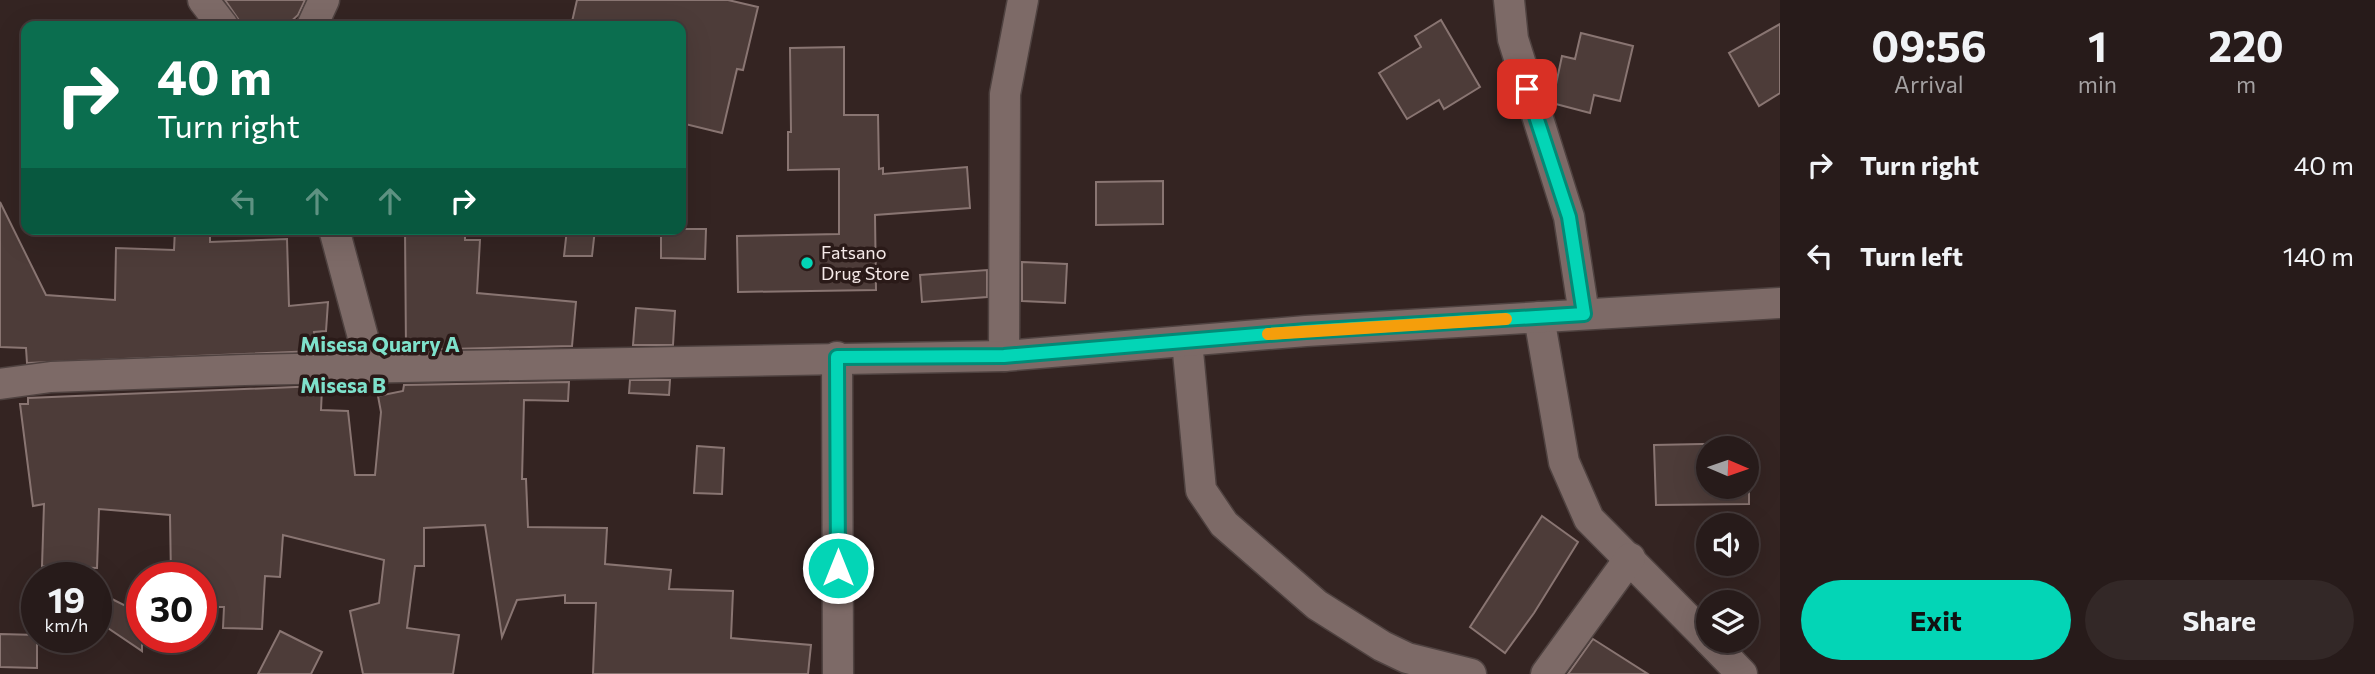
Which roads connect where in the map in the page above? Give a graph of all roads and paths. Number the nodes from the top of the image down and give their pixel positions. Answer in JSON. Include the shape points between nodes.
{"nodes":[{"id":1,"x":202,"y":0,"type":"edge"},
{"id":2,"x":324,"y":0,"type":"edge"},
{"id":3,"x":1023,"y":0,"type":"edge"},
{"id":4,"x":1509,"y":0,"type":"edge"},
{"id":5,"x":219,"y":21,"type":"edge"},
{"id":6,"x":314,"y":21,"type":"edge"},
{"id":7,"x":336,"y":235,"type":"edge"},
{"id":8,"x":1780,"y":303,"type":"edge"},
{"id":9,"x":1584,"y":314,"type":"junction"},
{"id":10,"x":1539,"y":317,"type":"junction"},
{"id":11,"x":1187,"y":341,"type":"junction"},
{"id":12,"x":1004,"y":356,"type":"junction"},
{"id":13,"x":837,"y":357,"type":"junction"},
{"id":14,"x":371,"y":367,"type":"junction"},
{"id":15,"x":0,"y":384,"type":"edge"},
{"id":16,"x":1630,"y":558,"type":"junction"},
{"id":17,"x":1696,"y":627,"type":"edge"},
{"id":18,"x":1722,"y":653,"type":"edge"},
{"id":19,"x":838,"y":674,"type":"edge"},
{"id":20,"x":1471,"y":674,"type":"edge"},
{"id":21,"x":1546,"y":674,"type":"edge"},
{"id":22,"x":1742,"y":674,"type":"edge"}],
"edges":[{"from":1,"to":5,"type":"street"},
{"from":2,"to":6,"type":"street"},
{"from":3,"to":12,"type":"street","via":[[1004,94]]},
{"from":4,"to":9,"type":"street","via":[[1513,39],[1569,217]]},
{"from":7,"to":14,"type":"street"},
{"from":8,"to":9,"type":"street"},
{"from":9,"to":10,"type":"street"},
{"from":10,"to":11,"type":"street"},
{"from":10,"to":16,"type":"street","via":[[1572,485],[1590,519]]},
{"from":11,"to":12,"type":"street"},
{"from":11,"to":20,"type":"street","via":[[1201,490],[1224,524],[1317,605],[1382,646],[1407,658]]},
{"from":12,"to":13,"type":"street"},
{"from":13,"to":14,"type":"street"},
{"from":13,"to":19,"type":"street"},
{"from":14,"to":15,"type":"street","via":[[51,377]]},
{"from":16,"to":17,"type":"street"},
{"from":16,"to":21,"type":"street"},
{"from":18,"to":22,"type":"street"}]}
